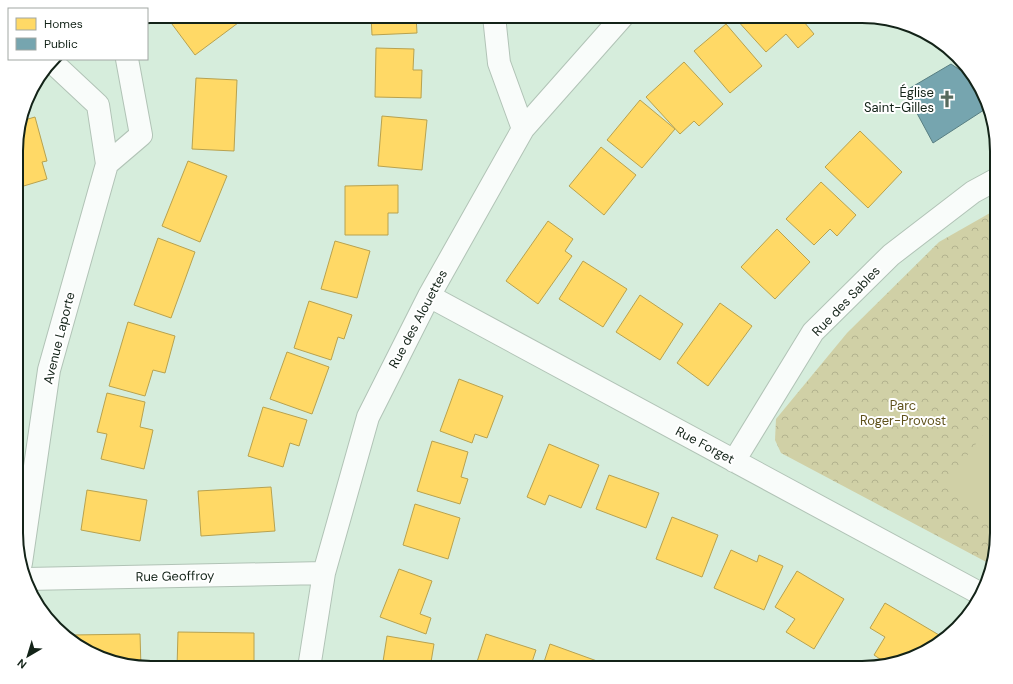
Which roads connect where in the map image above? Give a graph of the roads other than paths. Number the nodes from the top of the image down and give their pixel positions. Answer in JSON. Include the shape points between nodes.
{"nodes":[{"id":1,"x":495,"y":23,"type":"edge"},
{"id":2,"x":618,"y":23,"type":"edge"},
{"id":3,"x":128,"y":60,"type":"edge"},
{"id":4,"x":56,"y":65,"type":"edge"},
{"id":5,"x":523,"y":128,"type":"junction"},
{"id":6,"x":107,"y":164,"type":"junction"},
{"id":7,"x":990,"y":183,"type":"edge"},
{"id":8,"x":429,"y":296,"type":"junction"},
{"id":9,"x":734,"y":461,"type":"junction"},
{"id":10,"x":23,"y":546,"type":"edge"},
{"id":11,"x":324,"y":573,"type":"junction"},
{"id":12,"x":32,"y":579,"type":"edge"},
{"id":13,"x":976,"y":591,"type":"edge"},
{"id":14,"x":310,"y":661,"type":"edge"}],
"edges":[{"from":1,"to":5,"type":"street","via":[[499,63]]},
{"from":2,"to":5,"type":"street","name":"Rue des Alouettes"},
{"from":3,"to":6,"type":"street","via":[[141,135]]},
{"from":4,"to":6,"type":"street","name":"Avenue Laporte","via":[[98,105]]},
{"from":5,"to":8,"type":"street","name":"Rue des Alouettes"},
{"from":6,"to":10,"type":"street","name":"Avenue Laporte","via":[[49,370]]},
{"from":7,"to":9,"type":"street","name":"Rue des Sables","via":[[973,192],[891,255],[813,332]]},
{"from":8,"to":9,"type":"street","name":"Rue Forget"},
{"from":8,"to":11,"type":"street","name":"Rue des Alouettes","via":[[368,417]]},
{"from":9,"to":13,"type":"street","name":"Rue Forget"},
{"from":11,"to":12,"type":"street","name":"Rue Geoffroy"},
{"from":11,"to":14,"type":"street","name":"Rue des Alouettes"}]}
